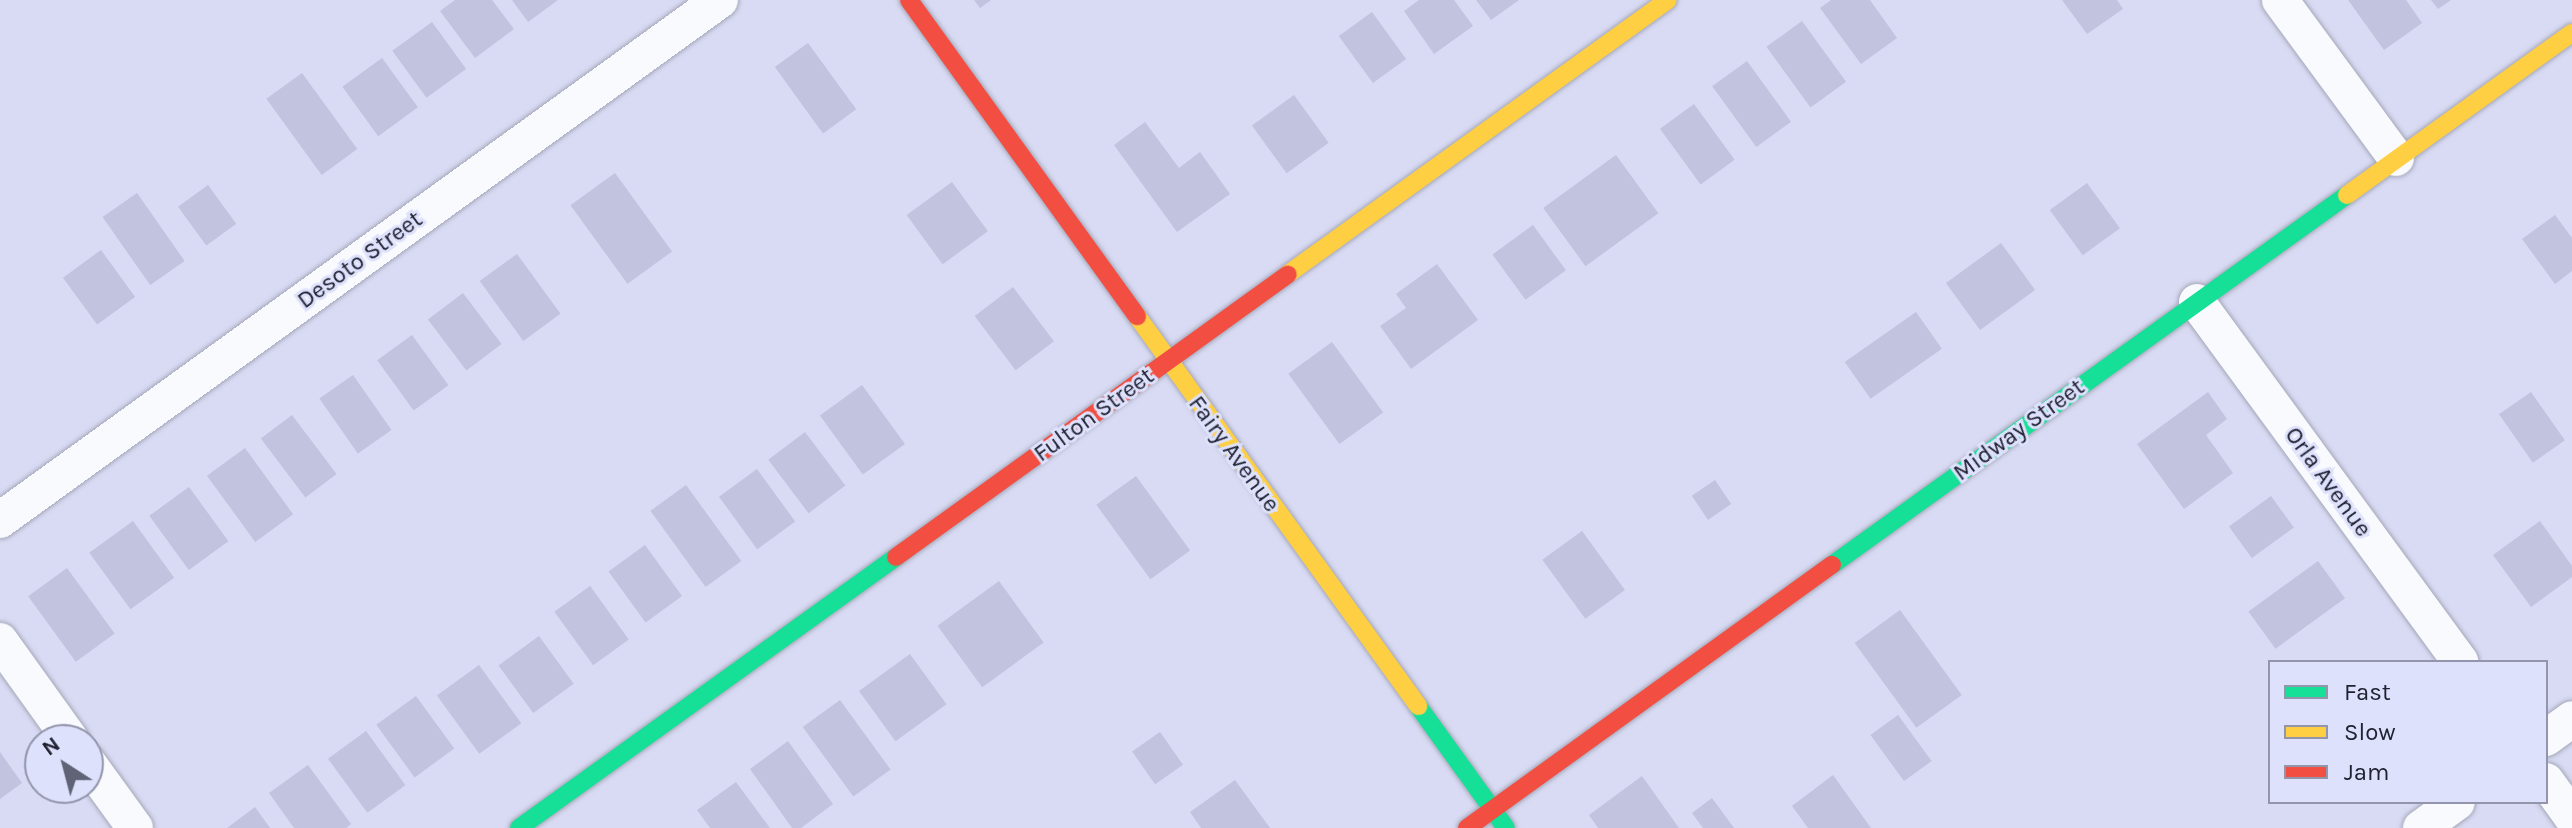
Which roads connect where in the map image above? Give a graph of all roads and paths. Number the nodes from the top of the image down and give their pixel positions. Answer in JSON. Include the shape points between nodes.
{"nodes":[{"id":1,"x":720,"y":0,"type":"edge"},
{"id":2,"x":909,"y":0,"type":"edge"},
{"id":3,"x":1668,"y":0,"type":"edge"},
{"id":4,"x":2280,"y":0,"type":"edge"},
{"id":5,"x":2572,"y":33,"type":"edge"},
{"id":6,"x":2396,"y":158,"type":"junction"},
{"id":7,"x":2197,"y":302,"type":"junction"},
{"id":8,"x":1167,"y":363,"type":"junction"},
{"id":9,"x":0,"y":520,"type":"edge"},
{"id":10,"x":0,"y":641,"type":"edge"},
{"id":11,"x":2459,"y":660,"type":"edge"},
{"id":12,"x":2572,"y":719,"type":"edge"},
{"id":13,"x":60,"y":724,"type":"edge"},
{"id":14,"x":2548,"y":737,"type":"edge"},
{"id":15,"x":2548,"y":784,"type":"edge"},
{"id":16,"x":104,"y":785,"type":"edge"},
{"id":17,"x":2454,"y":804,"type":"edge"},
{"id":18,"x":1493,"y":810,"type":"junction"},
{"id":19,"x":2572,"y":817,"type":"edge"},
{"id":20,"x":135,"y":828,"type":"edge"},
{"id":21,"x":519,"y":828,"type":"edge"},
{"id":22,"x":1467,"y":828,"type":"edge"},
{"id":23,"x":1506,"y":828,"type":"edge"},
{"id":24,"x":2421,"y":828,"type":"edge"}],
"edges":[{"from":1,"to":9,"type":"street","name":"Desoto Street"},
{"from":2,"to":8,"type":"street","name":"Fairy Avenue"},
{"from":3,"to":8,"type":"street","name":"Fulton Street"},
{"from":4,"to":6,"type":"street"},
{"from":5,"to":6,"type":"street","name":"Midway Street"},
{"from":6,"to":7,"type":"street","name":"Midway Street"},
{"from":7,"to":11,"type":"street","name":"Orla Avenue"},
{"from":7,"to":18,"type":"street","name":"Midway Street"},
{"from":8,"to":18,"type":"street","name":"Fairy Avenue"},
{"from":8,"to":21,"type":"street","name":"Fulton Street"},
{"from":10,"to":13,"type":"street"},
{"from":12,"to":14,"type":"street"},
{"from":15,"to":19,"type":"street"},
{"from":16,"to":20,"type":"street"},
{"from":17,"to":24,"type":"street"},
{"from":18,"to":22,"type":"street","name":"Midway Street"},
{"from":18,"to":23,"type":"street","name":"Fairy Avenue"}]}
